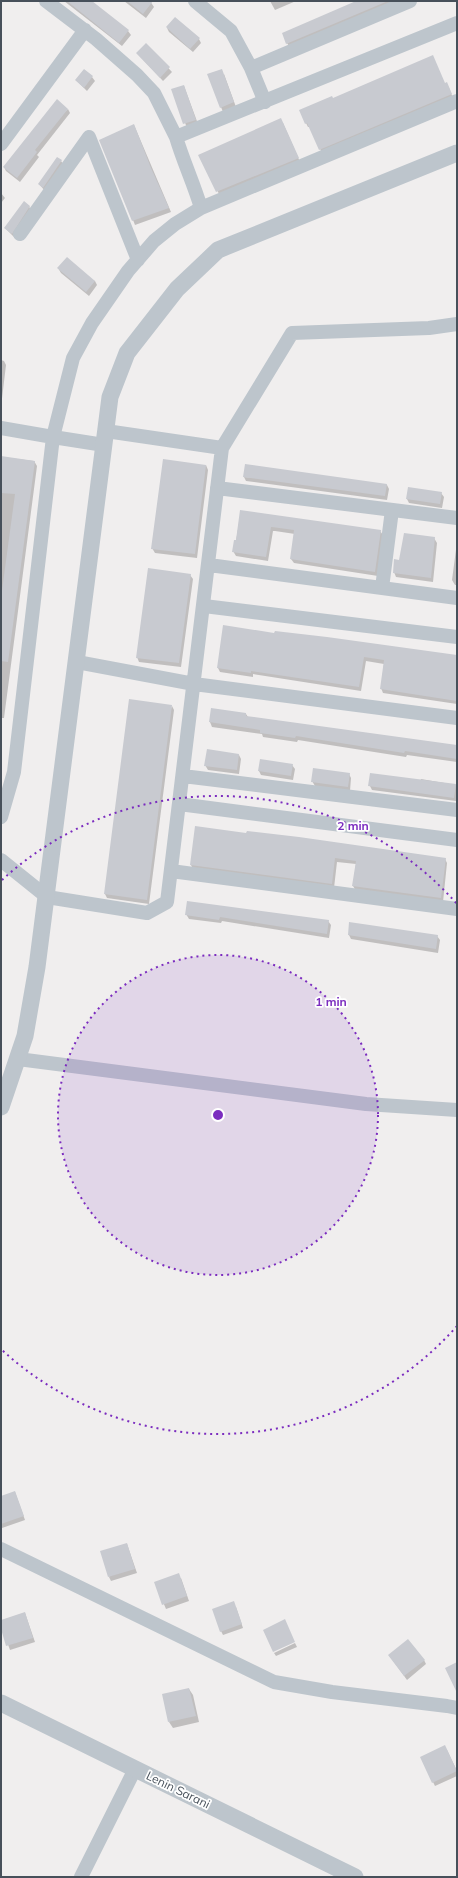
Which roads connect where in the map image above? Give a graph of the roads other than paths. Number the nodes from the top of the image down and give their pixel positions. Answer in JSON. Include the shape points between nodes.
{"nodes":[{"id":1,"x":46,"y":1,"type":"edge"},
{"id":2,"x":196,"y":1,"type":"edge"},
{"id":3,"x":410,"y":1,"type":"edge"},
{"id":4,"x":457,"y":23,"type":"edge"},
{"id":5,"x":84,"y":30,"type":"junction"},
{"id":6,"x":251,"y":68,"type":"junction"},
{"id":7,"x":457,"y":101,"type":"edge"},
{"id":8,"x":265,"y":102,"type":"junction"},
{"id":9,"x":176,"y":137,"type":"junction"},
{"id":10,"x":1,"y":144,"type":"edge"},
{"id":11,"x":457,"y":153,"type":"edge"},
{"id":12,"x":201,"y":208,"type":"junction"},
{"id":13,"x":20,"y":234,"type":"dead end"},
{"id":14,"x":138,"y":260,"type":"junction"},
{"id":15,"x":457,"y":324,"type":"edge"},
{"id":16,"x":1,"y":428,"type":"edge"},
{"id":17,"x":53,"y":438,"type":"junction"},
{"id":18,"x":105,"y":438,"type":"junction"},
{"id":19,"x":222,"y":448,"type":"junction"},
{"id":20,"x":217,"y":488,"type":"junction"},
{"id":21,"x":392,"y":510,"type":"junction"},
{"id":22,"x":457,"y":518,"type":"edge"},
{"id":23,"x":209,"y":565,"type":"junction"},
{"id":24,"x":382,"y":588,"type":"junction"},
{"id":25,"x":457,"y":598,"type":"edge"},
{"id":26,"x":204,"y":606,"type":"junction"},
{"id":27,"x":457,"y":637,"type":"edge"},
{"id":28,"x":77,"y":662,"type":"junction"},
{"id":29,"x":194,"y":684,"type":"junction"},
{"id":30,"x":457,"y":718,"type":"edge"},
{"id":31,"x":183,"y":776,"type":"junction"},
{"id":32,"x":179,"y":804,"type":"junction"},
{"id":33,"x":457,"y":810,"type":"edge"},
{"id":34,"x":1,"y":817,"type":"edge"},
{"id":35,"x":457,"y":840,"type":"edge"},
{"id":36,"x":1,"y":860,"type":"edge"},
{"id":37,"x":171,"y":870,"type":"junction"},
{"id":38,"x":47,"y":897,"type":"junction"},
{"id":39,"x":457,"y":909,"type":"edge"},
{"id":40,"x":18,"y":1059,"type":"junction"},
{"id":41,"x":1,"y":1107,"type":"edge"},
{"id":42,"x":457,"y":1110,"type":"edge"},
{"id":43,"x":1,"y":1549,"type":"edge"},
{"id":44,"x":1,"y":1703,"type":"edge"},
{"id":45,"x":457,"y":1708,"type":"edge"},
{"id":46,"x":135,"y":1769,"type":"junction"},
{"id":47,"x":81,"y":1877,"type":"edge"},
{"id":48,"x":355,"y":1877,"type":"edge"}],
"edges":[{"from":1,"to":5,"type":"street"},
{"from":2,"to":6,"type":"street","via":[[231,31]]},
{"from":3,"to":6,"type":"street"},
{"from":4,"to":8,"type":"street"},
{"from":5,"to":9,"type":"street","via":[[137,75],[154,93]]},
{"from":5,"to":10,"type":"street"},
{"from":6,"to":8,"type":"street"},
{"from":7,"to":12,"type":"street"},
{"from":8,"to":9,"type":"street"},
{"from":9,"to":12,"type":"street"},
{"from":11,"to":18,"type":"street","via":[[218,250],[177,289],[127,353],[110,397]]},
{"from":12,"to":14,"type":"street","via":[[154,241]]},
{"from":13,"to":14,"type":"street","via":[[89,137]]},
{"from":14,"to":17,"type":"street","via":[[92,323],[73,358]]},
{"from":15,"to":19,"type":"street","via":[[429,328],[292,333]]},
{"from":16,"to":17,"type":"street"},
{"from":17,"to":18,"type":"street"},
{"from":17,"to":34,"type":"street","via":[[14,772]]},
{"from":18,"to":19,"type":"street"},
{"from":18,"to":28,"type":"street"},
{"from":19,"to":20,"type":"street"},
{"from":20,"to":21,"type":"street"},
{"from":20,"to":23,"type":"street"},
{"from":21,"to":22,"type":"street"},
{"from":21,"to":24,"type":"street"},
{"from":23,"to":24,"type":"street"},
{"from":23,"to":26,"type":"street"},
{"from":24,"to":25,"type":"street"},
{"from":26,"to":27,"type":"street"},
{"from":26,"to":29,"type":"street"},
{"from":28,"to":29,"type":"street"},
{"from":28,"to":38,"type":"street"},
{"from":29,"to":30,"type":"street"},
{"from":29,"to":31,"type":"street"},
{"from":31,"to":32,"type":"street"},
{"from":31,"to":33,"type":"street"},
{"from":32,"to":35,"type":"street"},
{"from":32,"to":37,"type":"street"},
{"from":36,"to":38,"type":"street"},
{"from":37,"to":38,"type":"street","via":[[167,902],[147,913]]},
{"from":37,"to":39,"type":"street"},
{"from":38,"to":40,"type":"street","via":[[25,1036]]},
{"from":40,"to":41,"type":"street"},
{"from":40,"to":42,"type":"street","via":[[358,1103]]},
{"from":43,"to":45,"type":"street","via":[[274,1682]]},
{"from":44,"to":46,"type":"street","name":"Lenin Sarani"},
{"from":46,"to":47,"type":"street"},
{"from":46,"to":48,"type":"street","name":"Lenin Sarani"}]}
